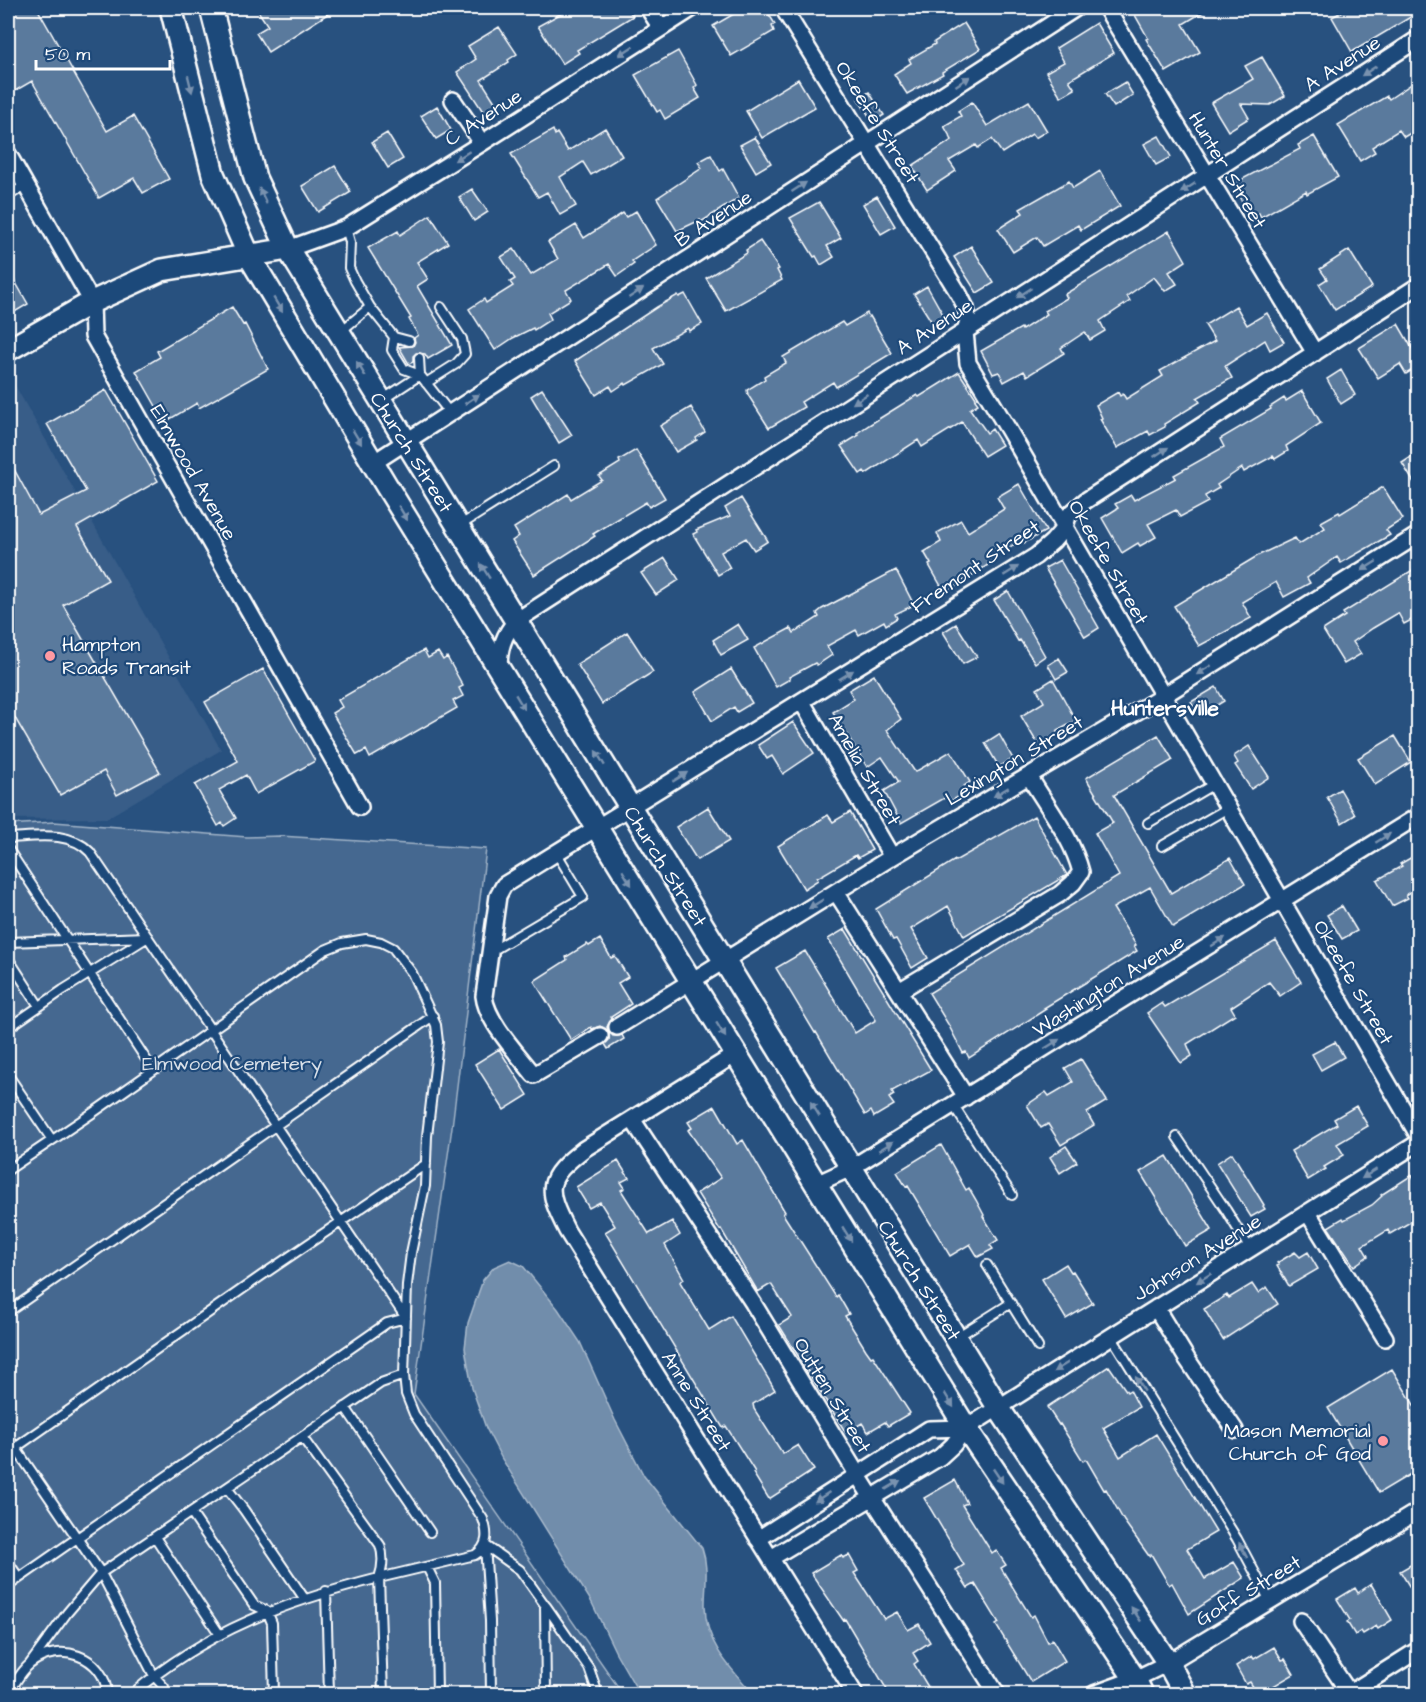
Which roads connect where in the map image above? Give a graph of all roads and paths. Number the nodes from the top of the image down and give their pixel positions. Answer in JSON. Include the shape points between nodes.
{"nodes":[{"id":1,"x":171,"y":8,"type":"edge"},
{"id":2,"x":211,"y":8,"type":"edge"},
{"id":3,"x":648,"y":8,"type":"edge"},
{"id":4,"x":693,"y":8,"type":"edge"},
{"id":5,"x":783,"y":8,"type":"edge"},
{"id":6,"x":1076,"y":8,"type":"edge"},
{"id":7,"x":1106,"y":8,"type":"edge"},
{"id":8,"x":661,"y":28,"type":"junction"},
{"id":9,"x":1419,"y":39,"type":"edge"},
{"id":10,"x":453,"y":100,"type":"dead end"},
{"id":11,"x":482,"y":143,"type":"junction"},
{"id":12,"x":866,"y":144,"type":"junction"},
{"id":13,"x":8,"y":154,"type":"edge"},
{"id":14,"x":1207,"y":175,"type":"junction"},
{"id":15,"x":26,"y":185,"type":"junction"},
{"id":16,"x":8,"y":196,"type":"edge"},
{"id":17,"x":346,"y":228,"type":"junction"},
{"id":18,"x":288,"y":249,"type":"junction"},
{"id":19,"x":248,"y":254,"type":"junction"},
{"id":20,"x":1419,"y":286,"type":"edge"},
{"id":21,"x":92,"y":302,"type":"junction"},
{"id":22,"x":370,"y":307,"type":"junction"},
{"id":23,"x":441,"y":307,"type":"dead end"},
{"id":24,"x":965,"y":332,"type":"junction"},
{"id":25,"x":339,"y":333,"type":"junction"},
{"id":26,"x":394,"y":337,"type":"junction"},
{"id":27,"x":409,"y":340,"type":"dead end"},
{"id":28,"x":8,"y":350,"type":"edge"},
{"id":29,"x":1315,"y":353,"type":"junction"},
{"id":30,"x":419,"y":358,"type":"dead end"},
{"id":31,"x":420,"y":375,"type":"junction"},
{"id":32,"x":426,"y":383,"type":"junction"},
{"id":33,"x":380,"y":401,"type":"junction"},
{"id":34,"x":450,"y":413,"type":"junction"},
{"id":35,"x":406,"y":442,"type":"junction"},
{"id":36,"x":373,"y":463,"type":"junction"},
{"id":37,"x":554,"y":466,"type":"dead end"},
{"id":38,"x":458,"y":527,"type":"junction"},
{"id":39,"x":1065,"y":527,"type":"junction"},
{"id":40,"x":1419,"y":535,"type":"edge"},
{"id":41,"x":516,"y":621,"type":"junction"},
{"id":42,"x":499,"y":668,"type":"junction"},
{"id":43,"x":1163,"y":696,"type":"junction"},
{"id":44,"x":802,"y":702,"type":"junction"},
{"id":45,"x":1029,"y":776,"type":"junction"},
{"id":46,"x":1214,"y":784,"type":"junction"},
{"id":47,"x":360,"y":807,"type":"dead end"},
{"id":48,"x":630,"y":808,"type":"junction"},
{"id":49,"x":1228,"y":808,"type":"junction"},
{"id":50,"x":1419,"y":816,"type":"edge"},
{"id":51,"x":1148,"y":823,"type":"dead end"},
{"id":52,"x":597,"y":828,"type":"junction"},
{"id":53,"x":8,"y":838,"type":"edge"},
{"id":54,"x":1162,"y":846,"type":"dead end"},
{"id":55,"x":8,"y":849,"type":"edge"},
{"id":56,"x":556,"y":852,"type":"junction"},
{"id":57,"x":892,"y":857,"type":"junction"},
{"id":58,"x":836,"y":892,"type":"junction"},
{"id":59,"x":1283,"y":902,"type":"junction"},
{"id":60,"x":148,"y":937,"type":"junction"},
{"id":61,"x":67,"y":940,"type":"junction"},
{"id":62,"x":8,"y":942,"type":"edge"},
{"id":63,"x":489,"y":953,"type":"junction"},
{"id":64,"x":8,"y":958,"type":"edge"},
{"id":65,"x":724,"y":960,"type":"junction"},
{"id":66,"x":89,"y":973,"type":"junction"},
{"id":67,"x":691,"y":980,"type":"junction"},
{"id":68,"x":899,"y":992,"type":"junction"},
{"id":69,"x":39,"y":1006,"type":"junction"},
{"id":70,"x":433,"y":1016,"type":"junction"},
{"id":71,"x":616,"y":1027,"type":"dead end"},
{"id":72,"x":8,"y":1028,"type":"edge"},
{"id":73,"x":210,"y":1029,"type":"junction"},
{"id":74,"x":600,"y":1036,"type":"dead end"},
{"id":75,"x":736,"y":1054,"type":"junction"},
{"id":76,"x":153,"y":1070,"type":"junction"},
{"id":77,"x":8,"y":1075,"type":"edge"},
{"id":78,"x":959,"y":1101,"type":"junction"},
{"id":79,"x":632,"y":1119,"type":"junction"},
{"id":80,"x":276,"y":1127,"type":"junction"},
{"id":81,"x":1419,"y":1135,"type":"edge"},
{"id":82,"x":1177,"y":1137,"type":"dead end"},
{"id":83,"x":52,"y":1140,"type":"junction"},
{"id":84,"x":1419,"y":1143,"type":"edge"},
{"id":85,"x":426,"y":1164,"type":"junction"},
{"id":86,"x":851,"y":1168,"type":"junction"},
{"id":87,"x":8,"y":1170,"type":"edge"},
{"id":88,"x":816,"y":1184,"type":"junction"},
{"id":89,"x":1011,"y":1195,"type":"dead end"},
{"id":90,"x":1308,"y":1213,"type":"junction"},
{"id":91,"x":340,"y":1222,"type":"junction"},
{"id":92,"x":1250,"y":1249,"type":"junction"},
{"id":93,"x":987,"y":1265,"type":"dead end"},
{"id":94,"x":1011,"y":1303,"type":"junction"},
{"id":95,"x":1156,"y":1308,"type":"junction"},
{"id":96,"x":8,"y":1312,"type":"edge"},
{"id":97,"x":406,"y":1318,"type":"junction"},
{"id":98,"x":1111,"y":1336,"type":"junction"},
{"id":99,"x":956,"y":1338,"type":"junction"},
{"id":100,"x":1385,"y":1338,"type":"dead end"},
{"id":101,"x":1038,"y":1347,"type":"dead end"},
{"id":102,"x":404,"y":1375,"type":"junction"},
{"id":103,"x":345,"y":1407,"type":"junction"},
{"id":104,"x":998,"y":1407,"type":"junction"},
{"id":105,"x":966,"y":1428,"type":"junction"},
{"id":106,"x":1235,"y":1430,"type":"dead end"},
{"id":107,"x":8,"y":1437,"type":"edge"},
{"id":108,"x":302,"y":1437,"type":"junction"},
{"id":109,"x":11,"y":1450,"type":"edge"},
{"id":110,"x":857,"y":1474,"type":"junction"},
{"id":111,"x":227,"y":1488,"type":"junction"},
{"id":112,"x":873,"y":1498,"type":"junction"},
{"id":113,"x":1419,"y":1511,"type":"edge"},
{"id":114,"x":190,"y":1513,"type":"junction"},
{"id":115,"x":430,"y":1532,"type":"dead end"},
{"id":116,"x":77,"y":1537,"type":"junction"},
{"id":117,"x":154,"y":1537,"type":"junction"},
{"id":118,"x":758,"y":1539,"type":"junction"},
{"id":119,"x":485,"y":1545,"type":"junction"},
{"id":120,"x":771,"y":1558,"type":"junction"},
{"id":121,"x":8,"y":1562,"type":"edge"},
{"id":122,"x":427,"y":1567,"type":"junction"},
{"id":123,"x":101,"y":1573,"type":"junction"},
{"id":124,"x":19,"y":1578,"type":"junction"},
{"id":125,"x":379,"y":1578,"type":"junction"},
{"id":126,"x":8,"y":1586,"type":"edge"},
{"id":127,"x":326,"y":1591,"type":"junction"},
{"id":128,"x":304,"y":1598,"type":"junction"},
{"id":129,"x":1270,"y":1601,"type":"junction"},
{"id":130,"x":545,"y":1605,"type":"junction"},
{"id":131,"x":267,"y":1611,"type":"junction"},
{"id":132,"x":1301,"y":1622,"type":"dead end"},
{"id":133,"x":220,"y":1635,"type":"junction"},
{"id":134,"x":1419,"y":1650,"type":"edge"},
{"id":135,"x":1168,"y":1663,"type":"junction"},
{"id":136,"x":28,"y":1665,"type":"junction"},
{"id":137,"x":154,"y":1676,"type":"junction"},
{"id":138,"x":1139,"y":1687,"type":"edge"},
{"id":139,"x":8,"y":1694,"type":"edge"},
{"id":140,"x":1350,"y":1694,"type":"edge"},
{"id":141,"x":107,"y":1695,"type":"edge"},
{"id":142,"x":132,"y":1695,"type":"edge"},
{"id":143,"x":164,"y":1695,"type":"edge"},
{"id":144,"x":274,"y":1695,"type":"edge"},
{"id":145,"x":329,"y":1695,"type":"edge"},
{"id":146,"x":383,"y":1695,"type":"edge"},
{"id":147,"x":437,"y":1695,"type":"edge"},
{"id":148,"x":491,"y":1695,"type":"edge"},
{"id":149,"x":546,"y":1695,"type":"edge"},
{"id":150,"x":598,"y":1695,"type":"edge"},
{"id":151,"x":855,"y":1695,"type":"edge"},
{"id":152,"x":997,"y":1695,"type":"edge"},
{"id":153,"x":1094,"y":1695,"type":"edge"},
{"id":154,"x":1185,"y":1695,"type":"edge"}],
"edges":[{"from":1,"to":19,"type":"main road","name":"Church Street","one_way":true,"via":[[213,174]]},
{"from":18,"to":2,"type":"main road","name":"Church Street","one_way":true,"via":[[255,178]]},
{"from":3,"to":8,"type":"street"},
{"from":4,"to":8,"type":"street","name":"C Avenue"},
{"from":5,"to":12,"type":"street","name":"Okeefe Street"},
{"from":12,"to":6,"type":"street","name":"B Avenue","one_way":true},
{"from":7,"to":14,"type":"street","name":"Hunter Street"},
{"from":8,"to":11,"type":"street","name":"C Avenue","one_way":true},
{"from":9,"to":14,"type":"street","name":"A Avenue","one_way":true},
{"from":10,"to":11,"type":"street"},
{"from":11,"to":17,"type":"street","name":"C Avenue","one_way":true},
{"from":12,"to":24,"type":"street","name":"Okeefe Street","via":[[959,294],[968,320]]},
{"from":34,"to":12,"type":"street","name":"B Avenue","one_way":true},
{"from":13,"to":15,"type":"street","name":"Elmwood Avenue"},
{"from":14,"to":24,"type":"street","name":"A Avenue","one_way":true},
{"from":14,"to":29,"type":"street","name":"Hunter Street"},
{"from":15,"to":16,"type":"lane"},
{"from":15,"to":21,"type":"street","name":"Elmwood Avenue"},
{"from":17,"to":18,"type":"street","name":"C Avenue"},
{"from":17,"to":22,"type":"lane","via":[[350,268]]},
{"from":18,"to":19,"type":"main road"},
{"from":18,"to":25,"type":"main road","name":"Church Street"},
{"from":19,"to":21,"type":"main road","via":[[162,270]]},
{"from":19,"to":36,"type":"main road","name":"Church Street","one_way":true},
{"from":20,"to":29,"type":"street","name":"Fremont Street"},
{"from":21,"to":28,"type":"main road"},
{"from":21,"to":47,"type":"street","name":"Elmwood Avenue","via":[[93,336]]},
{"from":22,"to":25,"type":"lane"},
{"from":22,"to":26,"type":"lane"},
{"from":23,"to":32,"type":"lane","via":[[462,339],[465,354]]},
{"from":24,"to":39,"type":"street","name":"Okeefe Street","via":[[968,363]]},
{"from":24,"to":41,"type":"street","name":"A Avenue","one_way":true},
{"from":33,"to":25,"type":"main road","name":"Church Street","one_way":true},
{"from":26,"to":27,"type":"lane"},
{"from":26,"to":31,"type":"lane","via":[[392,350],[404,369]]},
{"from":39,"to":29,"type":"street","name":"Fremont Street","one_way":true,"via":[[1068,516],[1085,501]]},
{"from":30,"to":31,"type":"lane"},
{"from":31,"to":32,"type":"lane"},
{"from":31,"to":33,"type":"lane"},
{"from":32,"to":34,"type":"lane"},
{"from":33,"to":35,"type":"main road","name":"Church Street"},
{"from":34,"to":35,"type":"street","name":"B Avenue"},
{"from":35,"to":36,"type":"street","name":"B Avenue"},
{"from":35,"to":38,"type":"main road","name":"Church Street"},
{"from":36,"to":42,"type":"main road","name":"Church Street","one_way":true},
{"from":37,"to":38,"type":"lane"},
{"from":41,"to":38,"type":"main road","name":"Church Street","one_way":true},
{"from":39,"to":43,"type":"street","name":"Okeefe Street"},
{"from":44,"to":39,"type":"street","name":"Fremont Street","one_way":true,"via":[[1036,556]]},
{"from":40,"to":43,"type":"street","name":"Lexington Street","one_way":true},
{"from":41,"to":42,"type":"street","name":"A Avenue","via":[[502,641]]},
{"from":48,"to":41,"type":"main road","name":"Church Street","one_way":true},
{"from":42,"to":52,"type":"main road","name":"Church Street","one_way":true},
{"from":43,"to":45,"type":"street","name":"Lexington Street"},
{"from":43,"to":46,"type":"street","name":"Okeefe Street"},
{"from":48,"to":44,"type":"street","name":"Fremont Street","one_way":true},
{"from":44,"to":57,"type":"street","name":"Amelia Street"},
{"from":45,"to":57,"type":"street","name":"Lexington Street","one_way":true},
{"from":45,"to":68,"type":"street","via":[[1067,838],[1081,872],[1060,894]]},
{"from":46,"to":49,"type":"street","name":"Okeefe Street"},
{"from":46,"to":51,"type":"lane"},
{"from":48,"to":52,"type":"street","name":"Fremont Street"},
{"from":48,"to":65,"type":"main road","name":"Church Street"},
{"from":49,"to":54,"type":"lane"},
{"from":49,"to":59,"type":"street","name":"Okeefe Street"},
{"from":59,"to":50,"type":"street","name":"Washington Avenue","one_way":true},
{"from":52,"to":56,"type":"street","name":"Fremont Street"},
{"from":52,"to":67,"type":"main road","name":"Church Street","one_way":true},
{"from":53,"to":60,"type":"lane","via":[[57,837],[83,845]]},
{"from":55,"to":61,"type":"lane"},
{"from":56,"to":63,"type":"street","name":"Fremont Street","via":[[504,885],[498,896]]},
{"from":56,"to":63,"type":"lane","via":[[583,897]]},
{"from":57,"to":58,"type":"street","name":"Lexington Street"},
{"from":58,"to":65,"type":"street","name":"Lexington Street","one_way":true},
{"from":58,"to":68,"type":"street"},
{"from":78,"to":59,"type":"street","name":"Washington Avenue","one_way":true},
{"from":59,"to":81,"type":"street","name":"Okeefe Street"},
{"from":60,"to":61,"type":"lane"},
{"from":60,"to":66,"type":"lane"},
{"from":60,"to":73,"type":"lane"},
{"from":61,"to":62,"type":"lane"},
{"from":61,"to":66,"type":"lane"},
{"from":63,"to":74,"type":"street","name":"Fremont Street","via":[[485,1005],[534,1075]]},
{"from":64,"to":69,"type":"lane"},
{"from":65,"to":67,"type":"street","name":"Lexington Street"},
{"from":86,"to":65,"type":"main road","name":"Church Street","one_way":true},
{"from":66,"to":69,"type":"lane"},
{"from":66,"to":76,"type":"lane"},
{"from":67,"to":71,"type":"street","name":"Lexington Street"},
{"from":67,"to":75,"type":"main road","name":"Church Street","one_way":true},
{"from":68,"to":78,"type":"street"},
{"from":69,"to":72,"type":"lane"},
{"from":70,"to":73,"type":"lane","via":[[399,954],[381,942],[366,939],[325,950]]},
{"from":70,"to":80,"type":"lane"},
{"from":70,"to":85,"type":"lane","via":[[438,1042]]},
{"from":73,"to":76,"type":"lane"},
{"from":73,"to":80,"type":"lane"},
{"from":75,"to":79,"type":"street","name":"Anne Street"},
{"from":75,"to":88,"type":"main road","name":"Church Street"},
{"from":76,"to":83,"type":"lane"},
{"from":77,"to":83,"type":"lane"},
{"from":86,"to":78,"type":"street","name":"Washington Avenue","one_way":true},
{"from":78,"to":89,"type":"lane"},
{"from":79,"to":110,"type":"street","name":"Outten Street","via":[[753,1303]]},
{"from":79,"to":118,"type":"street","name":"Anne Street","via":[[568,1161],[554,1178],[552,1200],[567,1231]]},
{"from":80,"to":91,"type":"lane"},
{"from":80,"to":96,"type":"lane"},
{"from":82,"to":92,"type":"lane"},
{"from":83,"to":87,"type":"lane"},
{"from":84,"to":90,"type":"street","name":"Johnson Avenue","one_way":true},
{"from":85,"to":91,"type":"lane"},
{"from":85,"to":97,"type":"lane","via":[[411,1253]]},
{"from":86,"to":88,"type":"street","name":"Washington Avenue"},
{"from":86,"to":99,"type":"main road","name":"Church Street"},
{"from":88,"to":105,"type":"main road","name":"Church Street","one_way":true},
{"from":90,"to":92,"type":"street","name":"Johnson Avenue"},
{"from":90,"to":100,"type":"street"},
{"from":91,"to":97,"type":"lane"},
{"from":91,"to":109,"type":"lane"},
{"from":92,"to":95,"type":"street","name":"Johnson Avenue","one_way":true},
{"from":93,"to":94,"type":"lane"},
{"from":94,"to":99,"type":"lane"},
{"from":94,"to":101,"type":"lane"},
{"from":95,"to":98,"type":"street","name":"Johnson Avenue"},
{"from":95,"to":106,"type":"street"},
{"from":97,"to":102,"type":"lane"},
{"from":97,"to":116,"type":"lane","via":[[387,1323]]},
{"from":98,"to":104,"type":"street","name":"Johnson Avenue","one_way":true},
{"from":129,"to":98,"type":"lane","one_way":true,"via":[[1237,1539]]},
{"from":99,"to":104,"type":"main road","name":"Church Street"},
{"from":102,"to":103,"type":"lane","via":[[381,1383]]},
{"from":102,"to":119,"type":"lane","via":[[414,1414],[483,1519],[487,1528]]},
{"from":103,"to":108,"type":"lane"},
{"from":103,"to":115,"type":"lane"},
{"from":104,"to":105,"type":"street","name":"Johnson Avenue"},
{"from":135,"to":104,"type":"main road","name":"Church Street","one_way":true},
{"from":105,"to":110,"type":"street","via":[[929,1429]]},
{"from":112,"to":105,"type":"street","name":"Johnson Avenue","one_way":true,"via":[[940,1457]]},
{"from":105,"to":138,"type":"main road","name":"Church Street","one_way":true},
{"from":107,"to":109,"type":"lane"},
{"from":108,"to":111,"type":"lane"},
{"from":108,"to":125,"type":"lane","via":[[380,1545],[383,1553]]},
{"from":109,"to":116,"type":"lane"},
{"from":110,"to":112,"type":"street","name":"Outten Street"},
{"from":110,"to":118,"type":"street","one_way":true},
{"from":111,"to":114,"type":"lane"},
{"from":111,"to":128,"type":"lane"},
{"from":112,"to":120,"type":"street","name":"Johnson Avenue"},
{"from":112,"to":152,"type":"street","name":"Outten Street"},
{"from":113,"to":129,"type":"street","name":"Goff Street"},
{"from":114,"to":117,"type":"lane"},
{"from":114,"to":131,"type":"lane","via":[[254,1605]]},
{"from":116,"to":123,"type":"lane"},
{"from":116,"to":124,"type":"lane"},
{"from":117,"to":123,"type":"lane"},
{"from":117,"to":133,"type":"lane"},
{"from":118,"to":120,"type":"street","name":"Anne Street"},
{"from":119,"to":122,"type":"lane","via":[[475,1555]]},
{"from":119,"to":130,"type":"lane","via":[[520,1569]]},
{"from":119,"to":148,"type":"lane"},
{"from":120,"to":151,"type":"street","name":"Anne Street"},
{"from":121,"to":124,"type":"lane"},
{"from":122,"to":125,"type":"lane"},
{"from":122,"to":147,"type":"lane","via":[[435,1583]]},
{"from":123,"to":136,"type":"lane"},
{"from":123,"to":137,"type":"lane"},
{"from":124,"to":126,"type":"lane"},
{"from":125,"to":127,"type":"lane"},
{"from":125,"to":146,"type":"lane"},
{"from":127,"to":128,"type":"lane"},
{"from":127,"to":145,"type":"lane"},
{"from":128,"to":131,"type":"lane"},
{"from":129,"to":135,"type":"street","name":"Goff Street"},
{"from":130,"to":149,"type":"lane"},
{"from":130,"to":150,"type":"lane","via":[[589,1668]]},
{"from":131,"to":133,"type":"lane"},
{"from":131,"to":144,"type":"lane","via":[[272,1623]]},
{"from":132,"to":140,"type":"street"},
{"from":133,"to":137,"type":"lane"},
{"from":134,"to":140,"type":"street"},
{"from":135,"to":138,"type":"street","name":"Goff Street"},
{"from":135,"to":154,"type":"main road","name":"Church Street"},
{"from":136,"to":139,"type":"lane"},
{"from":136,"to":141,"type":"lane","via":[[56,1653],[85,1657],[102,1677]]},
{"from":137,"to":142,"type":"lane"},
{"from":137,"to":143,"type":"lane","via":[[164,1687]]},
{"from":138,"to":153,"type":"street","name":"Goff Street"}]}
